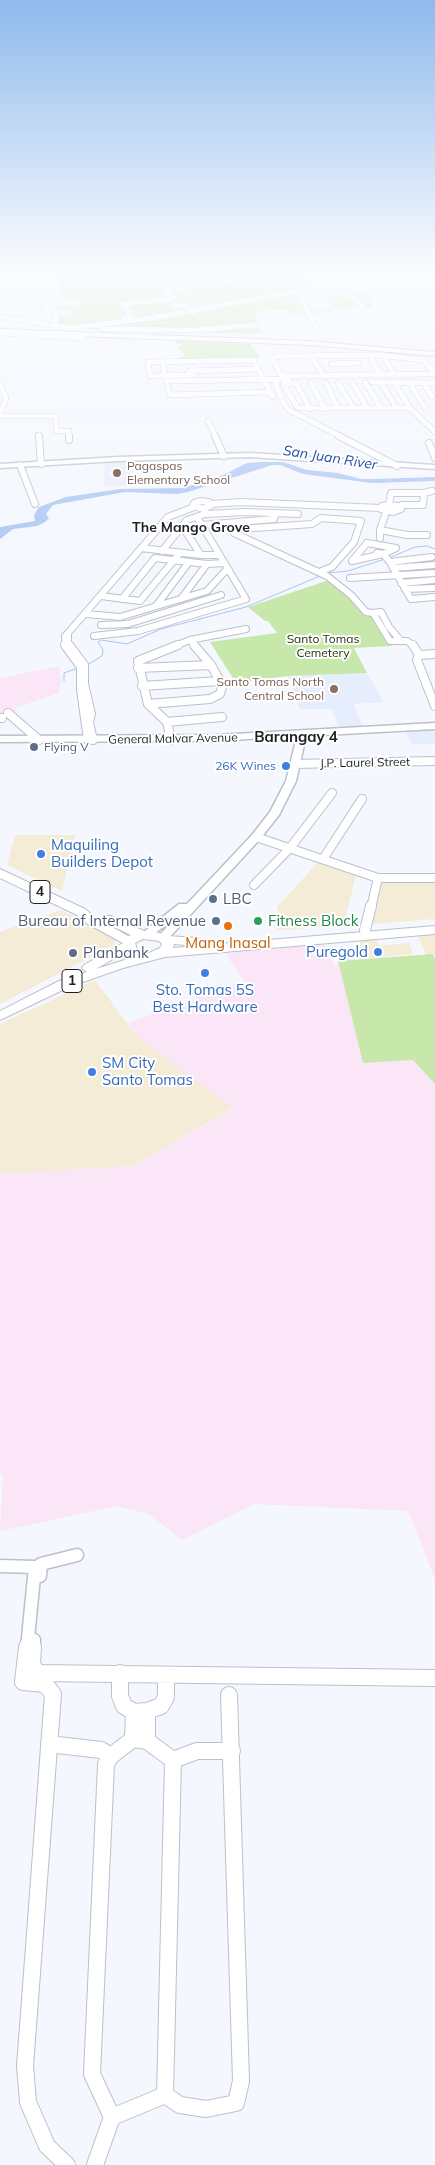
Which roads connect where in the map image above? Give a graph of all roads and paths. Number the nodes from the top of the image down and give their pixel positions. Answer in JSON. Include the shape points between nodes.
{"nodes":[{"id":1,"x":195,"y":372,"type":"edge"},
{"id":2,"x":210,"y":372,"type":"edge"},
{"id":3,"x":210,"y":372,"type":"edge"},
{"id":4,"x":236,"y":372,"type":"edge"},
{"id":5,"x":259,"y":372,"type":"edge"},
{"id":6,"x":279,"y":372,"type":"edge"},
{"id":7,"x":293,"y":372,"type":"edge"},
{"id":8,"x":308,"y":372,"type":"edge"},
{"id":9,"x":321,"y":372,"type":"edge"},
{"id":10,"x":336,"y":372,"type":"edge"},
{"id":11,"x":349,"y":372,"type":"edge"},
{"id":12,"x":364,"y":372,"type":"edge"},
{"id":13,"x":379,"y":372,"type":"edge"},
{"id":14,"x":393,"y":372,"type":"edge"},
{"id":15,"x":406,"y":372,"type":"edge"},
{"id":16,"x":418,"y":372,"type":"edge"},
{"id":17,"x":433,"y":372,"type":"edge"},
{"id":18,"x":366,"y":375,"type":"junction"},
{"id":19,"x":381,"y":375,"type":"junction"},
{"id":20,"x":395,"y":375,"type":"junction"},
{"id":21,"x":408,"y":375,"type":"junction"},
{"id":22,"x":420,"y":375,"type":"junction"},
{"id":23,"x":166,"y":376,"type":"junction"},
{"id":24,"x":196,"y":376,"type":"junction"},
{"id":25,"x":295,"y":376,"type":"junction"},
{"id":26,"x":310,"y":376,"type":"junction"},
{"id":27,"x":324,"y":376,"type":"junction"},
{"id":28,"x":338,"y":376,"type":"junction"},
{"id":29,"x":282,"y":378,"type":"junction"},
{"id":30,"x":274,"y":379,"type":"junction"},
{"id":31,"x":352,"y":379,"type":"junction"},
{"id":32,"x":264,"y":381,"type":"junction"},
{"id":33,"x":338,"y":382,"type":"junction"},
{"id":34,"x":365,"y":382,"type":"junction"},
{"id":35,"x":380,"y":382,"type":"junction"},
{"id":36,"x":394,"y":382,"type":"junction"},
{"id":37,"x":409,"y":382,"type":"junction"},
{"id":38,"x":423,"y":382,"type":"junction"},
{"id":39,"x":435,"y":382,"type":"edge"},
{"id":40,"x":296,"y":383,"type":"junction"},
{"id":41,"x":311,"y":383,"type":"junction"},
{"id":42,"x":326,"y":383,"type":"junction"},
{"id":43,"x":0,"y":385,"type":"edge"},
{"id":44,"x":434,"y":399,"type":"edge"},
{"id":45,"x":426,"y":406,"type":"edge"},
{"id":46,"x":325,"y":408,"type":"junction"},
{"id":47,"x":338,"y":408,"type":"junction"},
{"id":48,"x":354,"y":408,"type":"junction"},
{"id":49,"x":367,"y":408,"type":"junction"},
{"id":50,"x":381,"y":408,"type":"junction"},
{"id":51,"x":396,"y":408,"type":"junction"},
{"id":52,"x":310,"y":409,"type":"junction"},
{"id":53,"x":0,"y":415,"type":"edge"},
{"id":54,"x":208,"y":420,"type":"dead end"},
{"id":55,"x":425,"y":420,"type":"edge"},
{"id":56,"x":39,"y":435,"type":"dead end"},
{"id":57,"x":69,"y":440,"type":"dead end"},
{"id":58,"x":429,"y":443,"type":"dead end"},
{"id":59,"x":224,"y":456,"type":"junction"},
{"id":60,"x":435,"y":458,"type":"edge"},
{"id":61,"x":41,"y":464,"type":"junction"},
{"id":62,"x":20,"y":465,"type":"junction"},
{"id":63,"x":0,"y":466,"type":"edge"},
{"id":64,"x":397,"y":466,"type":"junction"},
{"id":65,"x":435,"y":467,"type":"edge"},
{"id":66,"x":432,"y":491,"type":"dead end"},
{"id":67,"x":424,"y":493,"type":"junction"},
{"id":68,"x":35,"y":504,"type":"dead end"},
{"id":69,"x":300,"y":504,"type":"junction"},
{"id":70,"x":389,"y":505,"type":"junction"},
{"id":71,"x":399,"y":507,"type":"junction"},
{"id":72,"x":387,"y":511,"type":"junction"},
{"id":73,"x":276,"y":513,"type":"junction"},
{"id":74,"x":197,"y":517,"type":"junction"},
{"id":75,"x":202,"y":525,"type":"junction"},
{"id":76,"x":182,"y":526,"type":"junction"},
{"id":77,"x":389,"y":531,"type":"junction"},
{"id":78,"x":380,"y":534,"type":"junction"},
{"id":79,"x":403,"y":534,"type":"junction"},
{"id":80,"x":427,"y":535,"type":"dead end"},
{"id":81,"x":396,"y":541,"type":"dead end"},
{"id":82,"x":367,"y":543,"type":"junction"},
{"id":83,"x":141,"y":548,"type":"junction"},
{"id":84,"x":362,"y":550,"type":"junction"},
{"id":85,"x":162,"y":551,"type":"junction"},
{"id":86,"x":410,"y":552,"type":"dead end"},
{"id":87,"x":180,"y":553,"type":"junction"},
{"id":88,"x":218,"y":555,"type":"junction"},
{"id":89,"x":201,"y":556,"type":"junction"},
{"id":90,"x":434,"y":557,"type":"edge"},
{"id":91,"x":174,"y":560,"type":"junction"},
{"id":92,"x":189,"y":562,"type":"junction"},
{"id":93,"x":389,"y":563,"type":"junction"},
{"id":94,"x":207,"y":564,"type":"junction"},
{"id":95,"x":435,"y":565,"type":"edge"},
{"id":96,"x":225,"y":566,"type":"junction"},
{"id":97,"x":375,"y":566,"type":"dead end"},
{"id":98,"x":359,"y":570,"type":"dead end"},
{"id":99,"x":319,"y":572,"type":"junction"},
{"id":100,"x":435,"y":573,"type":"edge"},
{"id":101,"x":362,"y":577,"type":"junction"},
{"id":102,"x":350,"y":578,"type":"dead end"},
{"id":103,"x":378,"y":579,"type":"junction"},
{"id":104,"x":435,"y":580,"type":"edge"},
{"id":105,"x":340,"y":584,"type":"junction"},
{"id":106,"x":403,"y":586,"type":"junction"},
{"id":107,"x":435,"y":588,"type":"edge"},
{"id":108,"x":360,"y":589,"type":"dead end"},
{"id":109,"x":215,"y":590,"type":"junction"},
{"id":110,"x":346,"y":590,"type":"junction"},
{"id":111,"x":101,"y":596,"type":"junction"},
{"id":112,"x":435,"y":597,"type":"edge"},
{"id":113,"x":122,"y":599,"type":"junction"},
{"id":114,"x":182,"y":599,"type":"junction"},
{"id":115,"x":140,"y":601,"type":"junction"},
{"id":116,"x":156,"y":606,"type":"junction"},
{"id":117,"x":227,"y":606,"type":"junction"},
{"id":118,"x":86,"y":614,"type":"junction"},
{"id":119,"x":131,"y":614,"type":"junction"},
{"id":120,"x":108,"y":616,"type":"junction"},
{"id":121,"x":101,"y":625,"type":"junction"},
{"id":122,"x":246,"y":629,"type":"dead end"},
{"id":123,"x":190,"y":640,"type":"junction"},
{"id":124,"x":435,"y":654,"type":"edge"},
{"id":125,"x":419,"y":655,"type":"junction"},
{"id":126,"x":211,"y":665,"type":"junction"},
{"id":127,"x":138,"y":668,"type":"junction"},
{"id":128,"x":220,"y":681,"type":"junction"},
{"id":129,"x":142,"y":686,"type":"junction"},
{"id":130,"x":148,"y":704,"type":"junction"},
{"id":131,"x":435,"y":706,"type":"edge"},
{"id":132,"x":3,"y":716,"type":"edge"},
{"id":133,"x":222,"y":717,"type":"dead end"},
{"id":134,"x":167,"y":722,"type":"junction"},
{"id":135,"x":435,"y":726,"type":"edge"},
{"id":136,"x":302,"y":734,"type":"junction"},
{"id":137,"x":0,"y":740,"type":"edge"},
{"id":138,"x":39,"y":740,"type":"junction"},
{"id":139,"x":90,"y":740,"type":"junction"},
{"id":140,"x":171,"y":740,"type":"junction"},
{"id":141,"x":435,"y":761,"type":"edge"},
{"id":142,"x":295,"y":764,"type":"junction"},
{"id":143,"x":332,"y":793,"type":"dead end"},
{"id":144,"x":362,"y":799,"type":"dead end"},
{"id":145,"x":256,"y":837,"type":"junction"},
{"id":146,"x":290,"y":848,"type":"junction"},
{"id":147,"x":323,"y":859,"type":"junction"},
{"id":148,"x":0,"y":873,"type":"edge"},
{"id":149,"x":378,"y":878,"type":"junction"},
{"id":150,"x":435,"y":878,"type":"edge"},
{"id":151,"x":254,"y":885,"type":"dead end"},
{"id":152,"x":200,"y":896,"type":"junction"},
{"id":153,"x":81,"y":912,"type":"junction"},
{"id":154,"x":435,"y":925,"type":"edge"},
{"id":155,"x":365,"y":930,"type":"junction"},
{"id":156,"x":435,"y":930,"type":"edge"},
{"id":157,"x":145,"y":935,"type":"junction"},
{"id":158,"x":164,"y":939,"type":"junction"},
{"id":159,"x":129,"y":943,"type":"junction"},
{"id":160,"x":163,"y":953,"type":"junction"},
{"id":161,"x":149,"y":957,"type":"junction"},
{"id":162,"x":0,"y":1011,"type":"edge"},
{"id":163,"x":0,"y":1016,"type":"edge"},
{"id":164,"x":77,"y":1555,"type":"dead end"},
{"id":165,"x":0,"y":1566,"type":"edge"},
{"id":166,"x":120,"y":1673,"type":"junction"},
{"id":167,"x":166,"y":1675,"type":"junction"},
{"id":168,"x":435,"y":1678,"type":"edge"},
{"id":169,"x":230,"y":1695,"type":"dead end"},
{"id":170,"x":141,"y":1711,"type":"junction"},
{"id":171,"x":140,"y":1740,"type":"junction"},
{"id":172,"x":49,"y":1744,"type":"junction"},
{"id":173,"x":232,"y":1751,"type":"junction"},
{"id":174,"x":110,"y":1756,"type":"junction"},
{"id":175,"x":173,"y":1760,"type":"junction"},
{"id":176,"x":166,"y":2095,"type":"junction"},
{"id":177,"x":112,"y":2117,"type":"junction"},
{"id":178,"x":67,"y":2165,"type":"edge"},
{"id":179,"x":95,"y":2165,"type":"edge"}],
"edges":[{"from":1,"to":23,"type":"street"},
{"from":2,"to":24,"type":"street"},
{"from":3,"to":24,"type":"street"},
{"from":4,"to":32,"type":"street"},
{"from":5,"to":32,"type":"street"},
{"from":6,"to":29,"type":"street"},
{"from":7,"to":25,"type":"street"},
{"from":8,"to":26,"type":"street"},
{"from":9,"to":27,"type":"street"},
{"from":10,"to":28,"type":"street"},
{"from":11,"to":31,"type":"street"},
{"from":12,"to":18,"type":"street"},
{"from":13,"to":19,"type":"street"},
{"from":14,"to":20,"type":"street"},
{"from":15,"to":21,"type":"street"},
{"from":16,"to":22,"type":"street"},
{"from":17,"to":22,"type":"street"},
{"from":18,"to":19,"type":"street"},
{"from":18,"to":31,"type":"street"},
{"from":19,"to":20,"type":"street"},
{"from":20,"to":21,"type":"street"},
{"from":21,"to":22,"type":"street"},
{"from":23,"to":24,"type":"street"},
{"from":23,"to":24,"type":"street"},
{"from":23,"to":24,"type":"street"},
{"from":23,"to":32,"type":"street"},
{"from":24,"to":32,"type":"street"},
{"from":25,"to":26,"type":"street"},
{"from":25,"to":29,"type":"street"},
{"from":26,"to":27,"type":"street"},
{"from":27,"to":28,"type":"street"},
{"from":28,"to":31,"type":"street"},
{"from":29,"to":30,"type":"street"},
{"from":29,"to":31,"type":"street"},
{"from":30,"to":32,"type":"street"},
{"from":30,"to":64,"type":"street","via":[[289,410]]},
{"from":31,"to":33,"type":"street"},
{"from":31,"to":34,"type":"street"},
{"from":31,"to":39,"type":"street"},
{"from":31,"to":49,"type":"street"},
{"from":33,"to":42,"type":"street"},
{"from":33,"to":48,"type":"street"},
{"from":34,"to":35,"type":"street"},
{"from":34,"to":50,"type":"street"},
{"from":35,"to":36,"type":"street"},
{"from":35,"to":51,"type":"street"},
{"from":36,"to":37,"type":"street"},
{"from":36,"to":55,"type":"street"},
{"from":37,"to":38,"type":"street"},
{"from":37,"to":45,"type":"street"},
{"from":38,"to":39,"type":"street"},
{"from":38,"to":44,"type":"street"},
{"from":40,"to":41,"type":"street"},
{"from":40,"to":52,"type":"street"},
{"from":40,"to":52,"type":"street","via":[[283,384],[296,408]]},
{"from":41,"to":42,"type":"street"},
{"from":41,"to":46,"type":"street"},
{"from":42,"to":47,"type":"street"},
{"from":43,"to":53,"type":"street","via":[[6,398]]},
{"from":44,"to":45,"type":"street"},
{"from":45,"to":55,"type":"street"},
{"from":45,"to":55,"type":"street"},
{"from":46,"to":47,"type":"street"},
{"from":46,"to":52,"type":"street"},
{"from":47,"to":48,"type":"street"},
{"from":48,"to":49,"type":"street"},
{"from":49,"to":50,"type":"street"},
{"from":50,"to":51,"type":"street"},
{"from":51,"to":55,"type":"street"},
{"from":53,"to":57,"type":"street","via":[[56,416],[56,431],[69,431]]},
{"from":54,"to":59,"type":"street"},
{"from":56,"to":61,"type":"street"},
{"from":58,"to":60,"type":"street"},
{"from":59,"to":61,"type":"main road"},
{"from":59,"to":64,"type":"main road","via":[[301,457]]},
{"from":61,"to":62,"type":"main road"},
{"from":62,"to":63,"type":"main road"},
{"from":62,"to":68,"type":"street"},
{"from":64,"to":65,"type":"main road"},
{"from":66,"to":67,"type":"street"},
{"from":67,"to":70,"type":"street","via":[[390,493]]},
{"from":67,"to":71,"type":"street","via":[[423,505]]},
{"from":69,"to":72,"type":"street"},
{"from":69,"to":73,"type":"street","via":[[297,517]]},
{"from":69,"to":83,"type":"street","via":[[196,502],[194,507],[168,517]]},
{"from":70,"to":71,"type":"street"},
{"from":70,"to":72,"type":"street"},
{"from":71,"to":72,"type":"street","via":[[399,511]]},
{"from":72,"to":77,"type":"street"},
{"from":72,"to":78,"type":"street"},
{"from":73,"to":74,"type":"street","via":[[205,514]]},
{"from":73,"to":75,"type":"street","via":[[274,519]]},
{"from":74,"to":75,"type":"street"},
{"from":74,"to":76,"type":"street","via":[[187,520]]},
{"from":75,"to":88,"type":"street"},
{"from":76,"to":85,"type":"street"},
{"from":76,"to":89,"type":"street"},
{"from":77,"to":78,"type":"street","via":[[386,535]]},
{"from":77,"to":79,"type":"street"},
{"from":78,"to":82,"type":"street"},
{"from":79,"to":80,"type":"street"},
{"from":79,"to":81,"type":"street"},
{"from":82,"to":84,"type":"street"},
{"from":82,"to":93,"type":"street","via":[[396,548]]},
{"from":83,"to":85,"type":"street"},
{"from":83,"to":111,"type":"street"},
{"from":84,"to":93,"type":"street"},
{"from":84,"to":93,"type":"street","via":[[352,562]]},
{"from":85,"to":87,"type":"street"},
{"from":86,"to":90,"type":"street"},
{"from":87,"to":89,"type":"street"},
{"from":87,"to":91,"type":"street"},
{"from":88,"to":89,"type":"street"},
{"from":88,"to":96,"type":"street"},
{"from":90,"to":93,"type":"street"},
{"from":91,"to":92,"type":"street"},
{"from":91,"to":113,"type":"street","via":[[155,558]]},
{"from":91,"to":115,"type":"street"},
{"from":92,"to":94,"type":"street"},
{"from":92,"to":116,"type":"street"},
{"from":93,"to":95,"type":"street"},
{"from":93,"to":100,"type":"street"},
{"from":93,"to":103,"type":"street"},
{"from":93,"to":106,"type":"street"},
{"from":94,"to":96,"type":"street"},
{"from":94,"to":114,"type":"street"},
{"from":96,"to":109,"type":"street"},
{"from":96,"to":117,"type":"street","via":[[246,599]]},
{"from":97,"to":103,"type":"street"},
{"from":98,"to":101,"type":"street"},
{"from":99,"to":99,"type":"street","via":[[234,534],[234,533],[240,529],[312,524],[321,518],[361,521],[354,542],[332,567]]},
{"from":99,"to":105,"type":"street"},
{"from":101,"to":102,"type":"street"},
{"from":101,"to":103,"type":"street"},
{"from":103,"to":105,"type":"street"},
{"from":104,"to":106,"type":"street"},
{"from":105,"to":110,"type":"street"},
{"from":106,"to":107,"type":"street"},
{"from":106,"to":112,"type":"street","via":[[411,599]]},
{"from":108,"to":110,"type":"street"},
{"from":109,"to":114,"type":"street"},
{"from":109,"to":117,"type":"street"},
{"from":109,"to":121,"type":"street","via":[[128,624]]},
{"from":110,"to":125,"type":"street","via":[[366,612],[372,613],[390,642],[407,640]]},
{"from":111,"to":113,"type":"street"},
{"from":111,"to":118,"type":"street"},
{"from":113,"to":115,"type":"street"},
{"from":114,"to":116,"type":"street"},
{"from":115,"to":119,"type":"street"},
{"from":116,"to":119,"type":"street"},
{"from":117,"to":121,"type":"street","via":[[138,631],[94,636]]},
{"from":118,"to":120,"type":"street"},
{"from":118,"to":139,"type":"street","via":[[68,633],[68,643],[84,666],[84,684],[91,714]]},
{"from":119,"to":120,"type":"street"},
{"from":120,"to":121,"type":"street"},
{"from":122,"to":123,"type":"street"},
{"from":123,"to":126,"type":"street"},
{"from":123,"to":127,"type":"street","via":[[140,659]]},
{"from":124,"to":125,"type":"street"},
{"from":125,"to":131,"type":"street","via":[[417,660]]},
{"from":126,"to":127,"type":"street"},
{"from":126,"to":128,"type":"street"},
{"from":127,"to":129,"type":"street"},
{"from":128,"to":129,"type":"street"},
{"from":128,"to":130,"type":"street","via":[[220,694],[210,699]]},
{"from":129,"to":130,"type":"street"},
{"from":130,"to":134,"type":"street"},
{"from":132,"to":138,"type":"street"},
{"from":133,"to":134,"type":"street"},
{"from":134,"to":140,"type":"street"},
{"from":135,"to":136,"type":"main road","name":"General Malvar Avenue"},
{"from":136,"to":140,"type":"main road","name":"General Malvar Avenue"},
{"from":136,"to":142,"type":"main road"},
{"from":137,"to":138,"type":"main road","name":"General Malvar Avenue"},
{"from":138,"to":139,"type":"main road","name":"General Malvar Avenue"},
{"from":139,"to":140,"type":"main road","name":"General Malvar Avenue"},
{"from":141,"to":142,"type":"street","name":"J.P. Laurel Street"},
{"from":142,"to":145,"type":"main road","via":[[283,799]]},
{"from":143,"to":146,"type":"street"},
{"from":144,"to":147,"type":"street"},
{"from":145,"to":146,"type":"street"},
{"from":145,"to":152,"type":"main road"},
{"from":146,"to":147,"type":"street"},
{"from":146,"to":151,"type":"street"},
{"from":147,"to":149,"type":"street"},
{"from":148,"to":153,"type":"highway","number":"4"},
{"from":149,"to":150,"type":"street"},
{"from":149,"to":155,"type":"street"},
{"from":152,"to":157,"type":"main road"},
{"from":152,"to":158,"type":"main road"},
{"from":153,"to":157,"type":"highway","number":"4","via":[[100,916]]},
{"from":153,"to":159,"type":"highway","number":"4"},
{"from":154,"to":155,"type":"highway"},
{"from":155,"to":158,"type":"highway","via":[[191,942]]},
{"from":156,"to":160,"type":"highway","number":"1"},
{"from":157,"to":158,"type":"highway"},
{"from":157,"to":159,"type":"highway","number":"1"},
{"from":158,"to":160,"type":"highway","via":[[168,947]]},
{"from":159,"to":161,"type":"highway","via":[[129,950],[135,955]]},
{"from":159,"to":162,"type":"highway","number":"1","via":[[91,967]]},
{"from":160,"to":161,"type":"highway","number":"1"},
{"from":161,"to":163,"type":"highway","number":"1","via":[[64,984]]},
{"from":164,"to":166,"type":"street","via":[[41,1564],[32,1665],[38,1673]]},
{"from":165,"to":172,"type":"street","via":[[35,1567],[23,1682],[45,1684],[53,1694]]},
{"from":166,"to":167,"type":"street"},
{"from":166,"to":170,"type":"street","via":[[120,1696],[124,1706]]},
{"from":167,"to":168,"type":"street"},
{"from":167,"to":170,"type":"street","via":[[166,1697],[161,1706]]},
{"from":169,"to":173,"type":"street"},
{"from":170,"to":171,"type":"street"},
{"from":171,"to":174,"type":"street"},
{"from":171,"to":175,"type":"street"},
{"from":172,"to":174,"type":"street","via":[[101,1750]]},
{"from":172,"to":178,"type":"street","via":[[25,2066],[28,2102],[47,2146]]},
{"from":173,"to":175,"type":"street","via":[[198,1751]]},
{"from":173,"to":176,"type":"street","via":[[241,2081],[236,2103],[206,2109],[180,2104]]},
{"from":174,"to":177,"type":"street","via":[[106,1764],[92,2074]]},
{"from":175,"to":176,"type":"street"},
{"from":176,"to":177,"type":"street"},
{"from":177,"to":179,"type":"street"}]}
